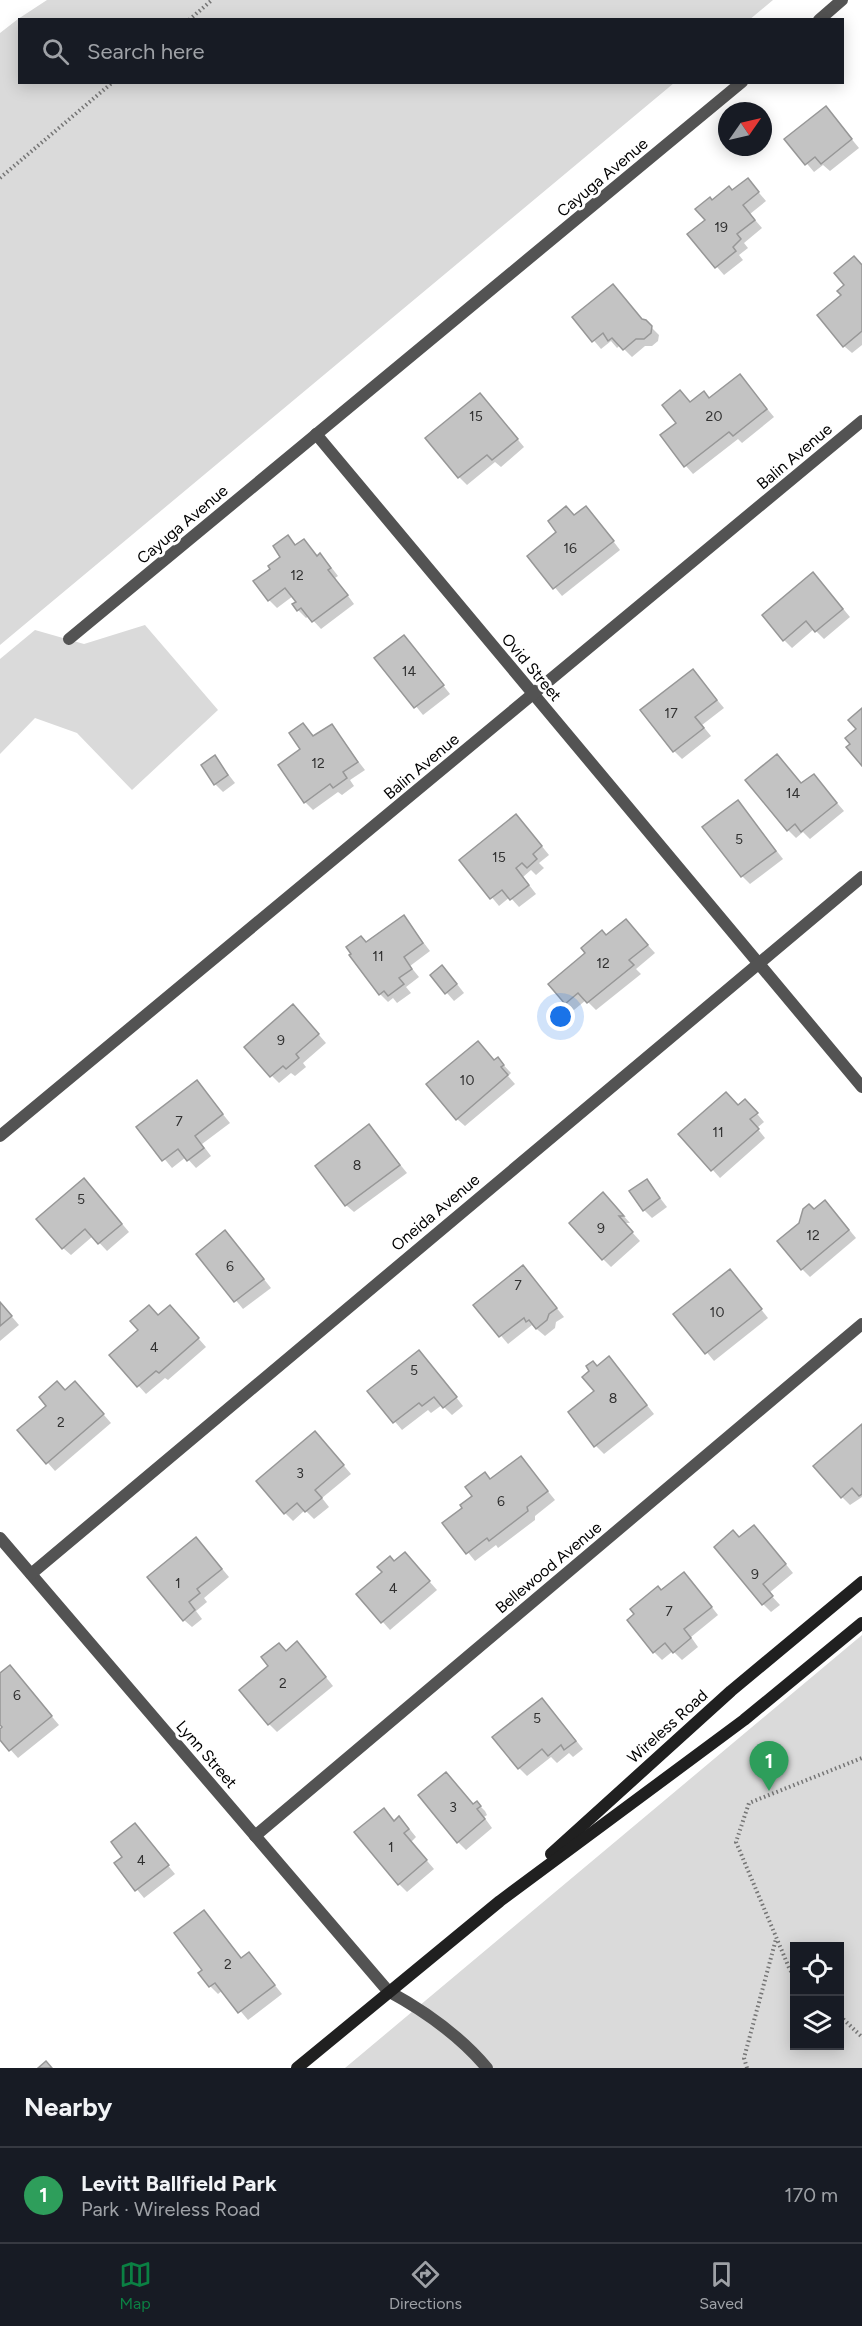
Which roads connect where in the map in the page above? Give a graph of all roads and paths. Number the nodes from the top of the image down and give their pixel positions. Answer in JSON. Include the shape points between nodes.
{"nodes":[{"id":1,"x":212,"y":0,"type":"edge"},
{"id":2,"x":842,"y":0,"type":"edge"},
{"id":3,"x":191,"y":18,"type":"edge"},
{"id":4,"x":821,"y":18,"type":"edge"},
{"id":5,"x":112,"y":84,"type":"edge"},
{"id":6,"x":740,"y":84,"type":"edge"},
{"id":7,"x":0,"y":178,"type":"edge"},
{"id":8,"x":862,"y":421,"type":"edge"},
{"id":9,"x":316,"y":434,"type":"junction"},
{"id":10,"x":69,"y":639,"type":"dead end"},
{"id":11,"x":533,"y":694,"type":"junction"},
{"id":12,"x":862,"y":877,"type":"edge"},
{"id":13,"x":758,"y":963,"type":"junction"},
{"id":14,"x":862,"y":1087,"type":"edge"},
{"id":15,"x":0,"y":1136,"type":"edge"},
{"id":16,"x":862,"y":1324,"type":"edge"},
{"id":17,"x":0,"y":1538,"type":"edge"},
{"id":18,"x":31,"y":1574,"type":"junction"},
{"id":19,"x":862,"y":1582,"type":"edge"},
{"id":20,"x":862,"y":1623,"type":"edge"},
{"id":21,"x":862,"y":1758,"type":"edge"},
{"id":22,"x":255,"y":1836,"type":"junction"},
{"id":23,"x":500,"y":1901,"type":"junction"},
{"id":24,"x":776,"y":1939,"type":"junction"},
{"id":25,"x":790,"y":1970,"type":"edge"},
{"id":26,"x":388,"y":1991,"type":"junction"},
{"id":27,"x":844,"y":2020,"type":"edge"},
{"id":28,"x":862,"y":2037,"type":"edge"},
{"id":29,"x":297,"y":2068,"type":"edge"},
{"id":30,"x":487,"y":2068,"type":"edge"},
{"id":31,"x":747,"y":2068,"type":"edge"}],
"edges":[{"from":1,"to":3,"type":"path"},
{"from":2,"to":4,"type":"street"},
{"from":5,"to":7,"type":"path"},
{"from":6,"to":9,"type":"street","name":"Cayuga Avenue"},
{"from":8,"to":11,"type":"street","name":"Balin Avenue"},
{"from":9,"to":10,"type":"street","name":"Cayuga Avenue"},
{"from":9,"to":11,"type":"street","name":"Ovid Street"},
{"from":11,"to":13,"type":"street","name":"Ovid Street"},
{"from":11,"to":15,"type":"street","name":"Balin Avenue"},
{"from":12,"to":13,"type":"street","name":"Oneida Avenue"},
{"from":13,"to":14,"type":"street","name":"Ovid Street"},
{"from":13,"to":18,"type":"street","name":"Oneida Avenue"},
{"from":16,"to":22,"type":"street","name":"Bellewood Avenue"},
{"from":17,"to":18,"type":"street","name":"Lynn Street"},
{"from":18,"to":22,"type":"street","name":"Lynn Street"},
{"from":19,"to":23,"type":"main road","name":"Wireless Road","via":[[731,1691]]},
{"from":20,"to":23,"type":"main road","name":"Wireless Road","via":[[744,1720]]},
{"from":21,"to":24,"type":"path","via":[[750,1803],[736,1842]]},
{"from":22,"to":26,"type":"street","name":"Lynn Street"},
{"from":23,"to":26,"type":"main road","name":"Wireless Road"},
{"from":24,"to":25,"type":"path"},
{"from":24,"to":31,"type":"path","via":[[744,2058]]},
{"from":26,"to":29,"type":"main road","name":"Wireless Road"},
{"from":26,"to":30,"type":"street","via":[[421,2008]]},
{"from":27,"to":28,"type":"path"}]}
